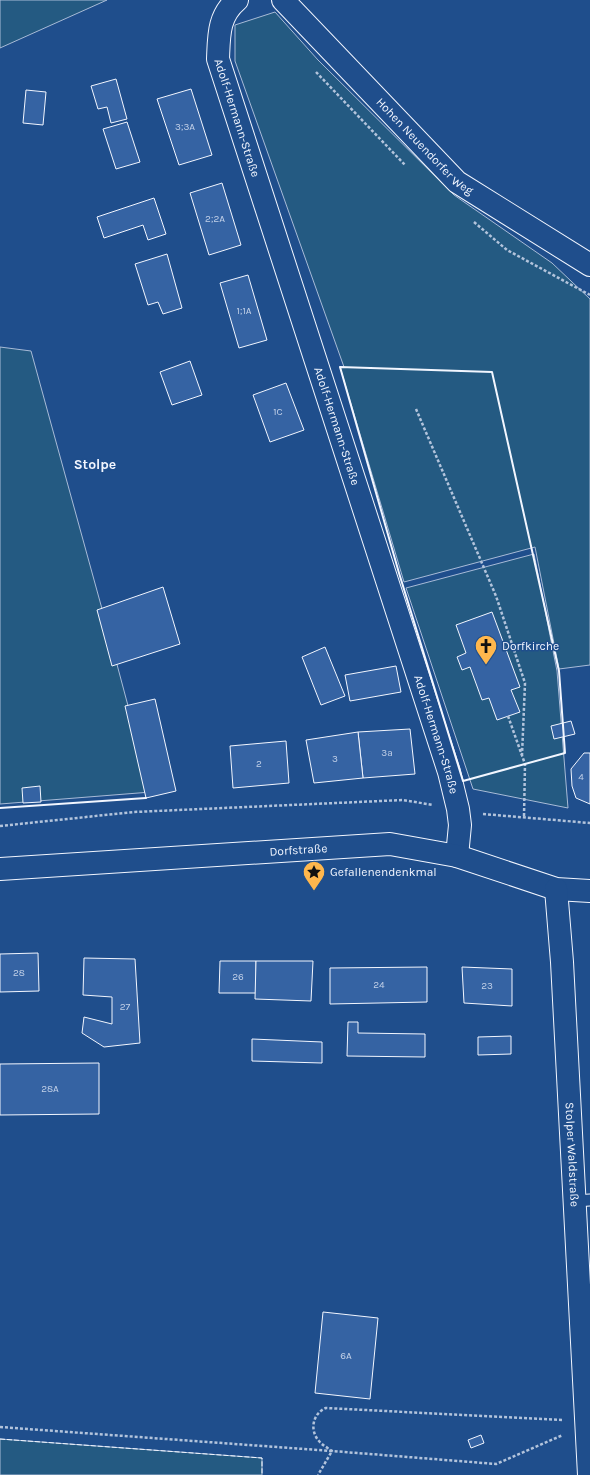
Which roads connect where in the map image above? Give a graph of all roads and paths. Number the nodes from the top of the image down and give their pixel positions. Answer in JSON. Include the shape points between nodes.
{"nodes":[{"id":1,"x":237,"y":0,"type":"edge"},
{"id":2,"x":283,"y":0,"type":"edge"},
{"id":3,"x":590,"y":265,"type":"edge"},
{"id":4,"x":416,"y":409,"type":"dead end"},
{"id":5,"x":508,"y":716,"type":"dead end"},
{"id":6,"x":522,"y":755,"type":"junction"},
{"id":7,"x":458,"y":809,"type":"junction"},
{"id":8,"x":524,"y":817,"type":"junction"},
{"id":9,"x":590,"y":823,"type":"edge"},
{"id":10,"x":0,"y":826,"type":"edge"},
{"id":11,"x":457,"y":856,"type":"junction"},
{"id":12,"x":0,"y":869,"type":"edge"},
{"id":13,"x":556,"y":889,"type":"junction"},
{"id":14,"x":590,"y":891,"type":"edge"},
{"id":15,"x":582,"y":1200,"type":"edge"},
{"id":16,"x":587,"y":1370,"type":"edge"},
{"id":17,"x":561,"y":1420,"type":"junction"},
{"id":18,"x":587,"y":1421,"type":"junction"},
{"id":19,"x":562,"y":1425,"type":"dead end"},
{"id":20,"x":0,"y":1427,"type":"edge"},
{"id":21,"x":563,"y":1431,"type":"dead end"},
{"id":22,"x":332,"y":1451,"type":"junction"},
{"id":23,"x":318,"y":1475,"type":"edge"},
{"id":24,"x":589,"y":1475,"type":"edge"}],
"edges":[{"from":1,"to":7,"type":"street","name":"Adolf-Hermann-Straße","via":[[230,6],[219,28],[218,59],[446,764]]},
{"from":2,"to":3,"type":"street","name":"Hohen Neuendorfer Weg","via":[[457,182]]},
{"from":4,"to":6,"type":"path","via":[[496,596],[525,683]]},
{"from":5,"to":6,"type":"path"},
{"from":6,"to":8,"type":"path","via":[[525,764]]},
{"from":7,"to":8,"type":"path"},
{"from":7,"to":10,"type":"path","via":[[403,800],[134,812]]},
{"from":7,"to":11,"type":"street","name":"Adolf-Hermann-Straße","via":[[460,825]]},
{"from":8,"to":9,"type":"path"},
{"from":11,"to":12,"type":"street","name":"Dorfstraße","via":[[390,844]]},
{"from":11,"to":13,"type":"street","name":"Dorfstraße"},
{"from":13,"to":14,"type":"street","name":"Dorfstraße"},
{"from":13,"to":15,"type":"street","name":"Stolper Waldstraße"},
{"from":15,"to":16,"type":"street","name":"Stolper Waldstraße"},
{"from":16,"to":18,"type":"street","name":"Stolper Waldstraße"},
{"from":17,"to":18,"type":"path"},
{"from":17,"to":19,"type":"path"},
{"from":17,"to":22,"type":"path","via":[[326,1408],[320,1410],[314,1419],[314,1431],[318,1441]]},
{"from":18,"to":24,"type":"street","name":"Stolper Waldstraße"},
{"from":20,"to":22,"type":"path"},
{"from":21,"to":22,"type":"path","via":[[564,1434],[496,1464]]},
{"from":22,"to":23,"type":"path"}]}
